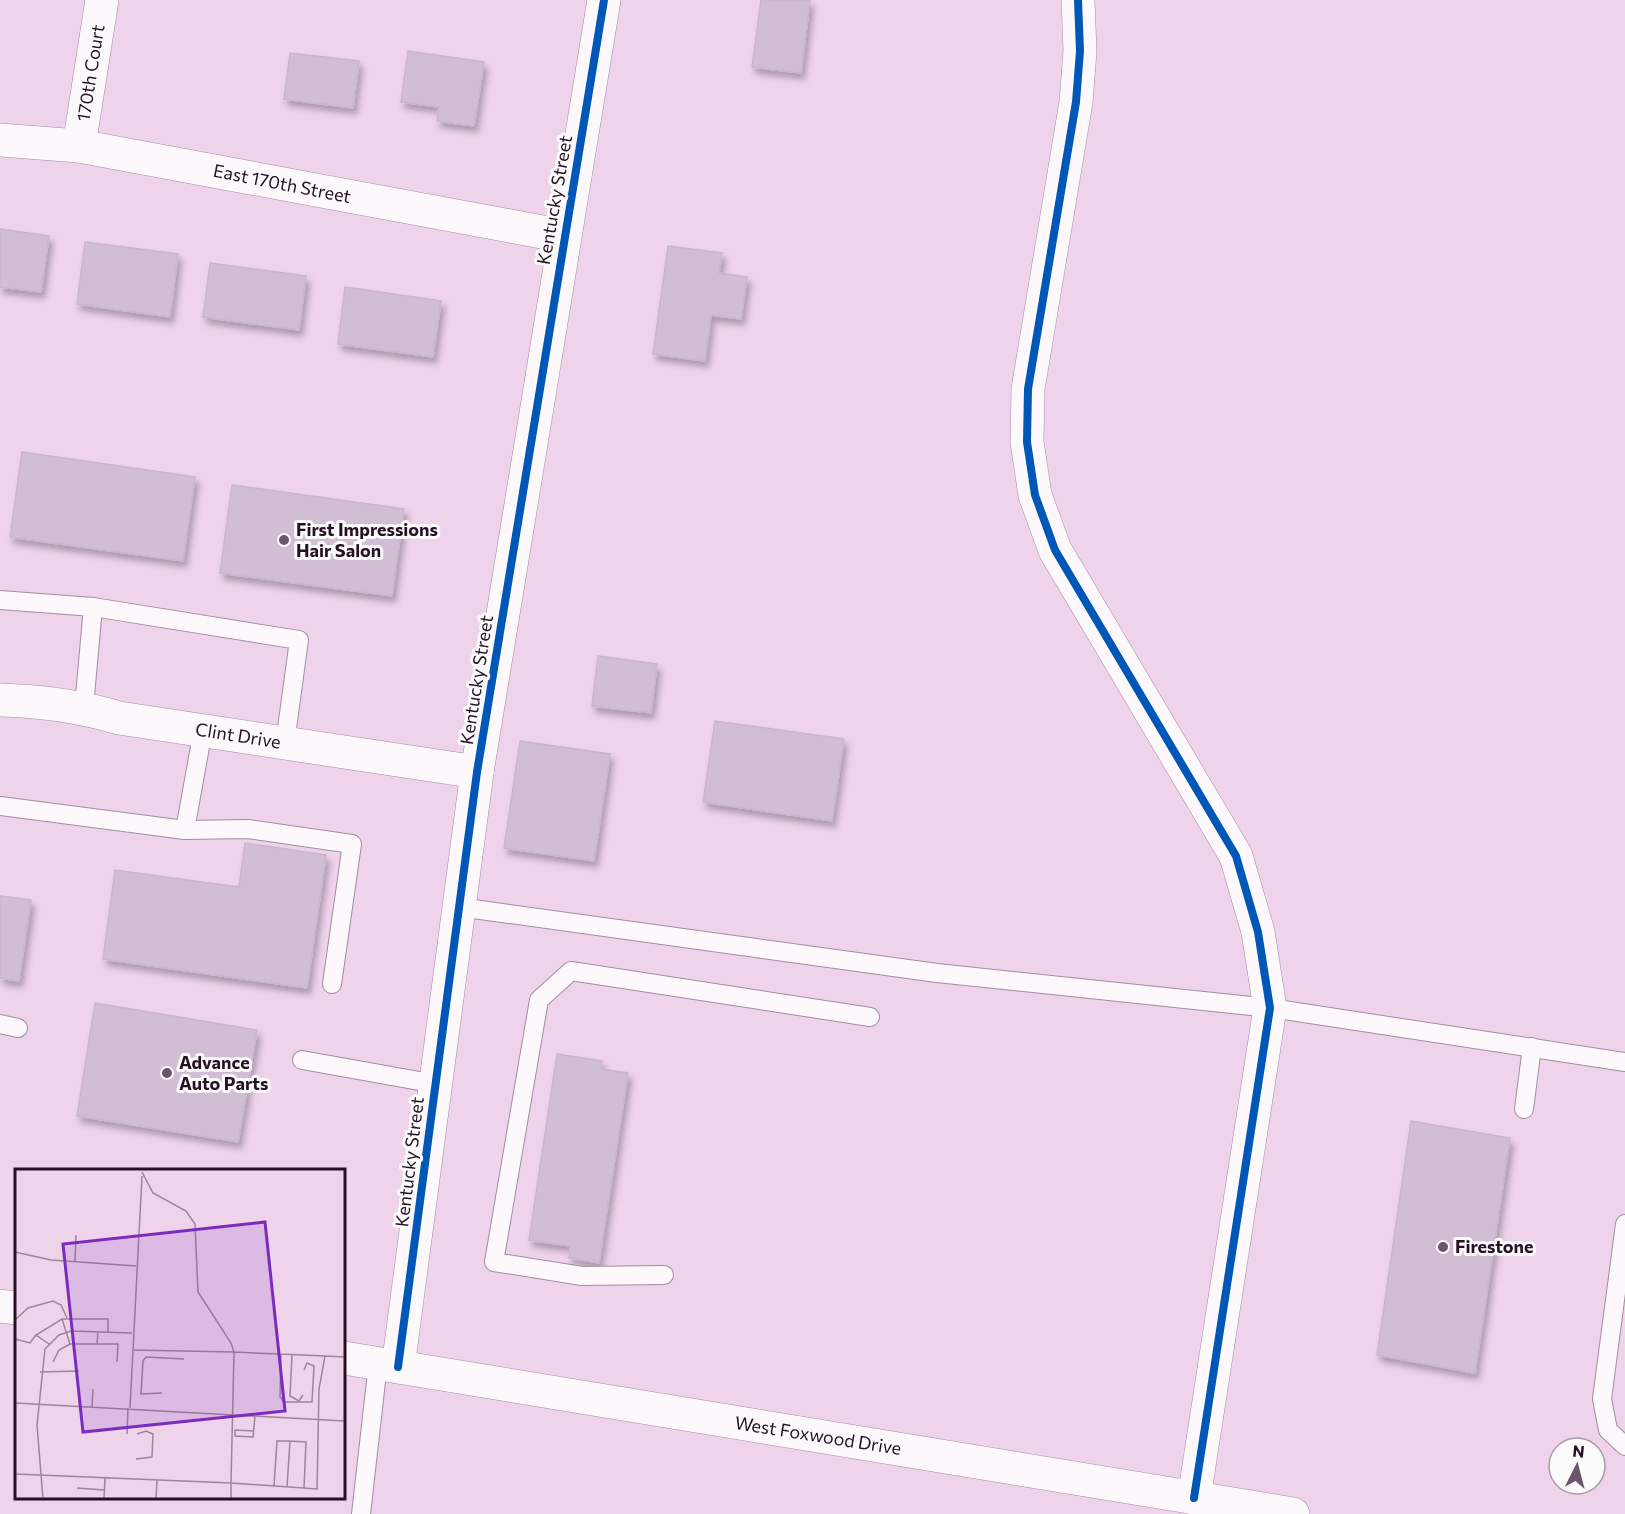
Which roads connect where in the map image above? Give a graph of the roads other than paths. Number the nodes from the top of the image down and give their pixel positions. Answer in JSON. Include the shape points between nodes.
{"nodes":[{"id":1,"x":102,"y":0,"type":"edge"},
{"id":2,"x":604,"y":0,"type":"edge"},
{"id":3,"x":1078,"y":0,"type":"edge"},
{"id":4,"x":0,"y":140,"type":"edge"},
{"id":5,"x":79,"y":146,"type":"junction"},
{"id":6,"x":564,"y":236,"type":"junction"},
{"id":7,"x":0,"y":600,"type":"edge"},
{"id":8,"x":93,"y":607,"type":"junction"},
{"id":9,"x":0,"y":700,"type":"edge"},
{"id":10,"x":84,"y":707,"type":"junction"},
{"id":11,"x":203,"y":730,"type":"junction"},
{"id":12,"x":285,"y":743,"type":"junction"},
{"id":13,"x":477,"y":772,"type":"junction"},
{"id":14,"x":0,"y":806,"type":"edge"},
{"id":15,"x":185,"y":830,"type":"junction"},
{"id":16,"x":459,"y":907,"type":"junction"},
{"id":17,"x":332,"y":984,"type":"dead end"},
{"id":18,"x":1270,"y":1008,"type":"junction"},
{"id":19,"x":870,"y":1017,"type":"dead end"},
{"id":20,"x":1532,"y":1047,"type":"junction"},
{"id":21,"x":302,"y":1060,"type":"dead end"},
{"id":22,"x":1625,"y":1062,"type":"edge"},
{"id":23,"x":436,"y":1084,"type":"junction"},
{"id":24,"x":1524,"y":1109,"type":"dead end"},
{"id":25,"x":1625,"y":1224,"type":"edge"},
{"id":26,"x":664,"y":1275,"type":"dead end"},
{"id":27,"x":0,"y":1306,"type":"edge"},
{"id":28,"x":15,"y":1308,"type":"edge"},
{"id":29,"x":345,"y":1358,"type":"edge"},
{"id":30,"x":388,"y":1365,"type":"junction"},
{"id":31,"x":1625,"y":1446,"type":"edge"},
{"id":32,"x":1193,"y":1506,"type":"edge"},
{"id":33,"x":361,"y":1514,"type":"edge"},
{"id":34,"x":1293,"y":1514,"type":"edge"}],
"edges":[{"from":1,"to":5,"type":"street","name":"170th Court"},
{"from":2,"to":6,"type":"street","name":"Kentucky Street"},
{"from":3,"to":18,"type":"street","via":[[1076,102],[1028,388],[1027,442],[1035,495],[1055,550],[1236,856],[1258,932]]},
{"from":4,"to":5,"type":"street","name":"East 170th Street"},
{"from":5,"to":6,"type":"street","name":"East 170th Street"},
{"from":6,"to":13,"type":"street","name":"Kentucky Street"},
{"from":7,"to":8,"type":"lane"},
{"from":8,"to":10,"type":"lane"},
{"from":8,"to":12,"type":"lane","via":[[299,640]]},
{"from":9,"to":10,"type":"street","name":"Clint Drive"},
{"from":10,"to":11,"type":"street","name":"Clint Drive","via":[[119,718]]},
{"from":11,"to":12,"type":"street","name":"Clint Drive"},
{"from":11,"to":15,"type":"lane"},
{"from":12,"to":13,"type":"street","name":"Clint Drive"},
{"from":13,"to":16,"type":"street","name":"Kentucky Street"},
{"from":14,"to":15,"type":"lane"},
{"from":15,"to":17,"type":"lane","via":[[248,829],[352,844]]},
{"from":16,"to":18,"type":"lane","via":[[937,973]]},
{"from":16,"to":23,"type":"street","name":"Kentucky Street"},
{"from":18,"to":20,"type":"lane"},
{"from":18,"to":32,"type":"street"},
{"from":19,"to":26,"type":"lane","via":[[571,971],[539,1000],[494,1262],[582,1276]]},
{"from":20,"to":22,"type":"lane"},
{"from":20,"to":24,"type":"lane"},
{"from":21,"to":23,"type":"lane"},
{"from":23,"to":30,"type":"street","name":"Kentucky Street"},
{"from":25,"to":31,"type":"lane","via":[[1602,1399],[1608,1430]]},
{"from":27,"to":28,"type":"street"},
{"from":29,"to":30,"type":"street","name":"West Foxwood Drive"},
{"from":30,"to":32,"type":"street","name":"West Foxwood Drive"},
{"from":30,"to":33,"type":"lane"},
{"from":32,"to":34,"type":"street","name":"West Foxwood Drive"}]}
